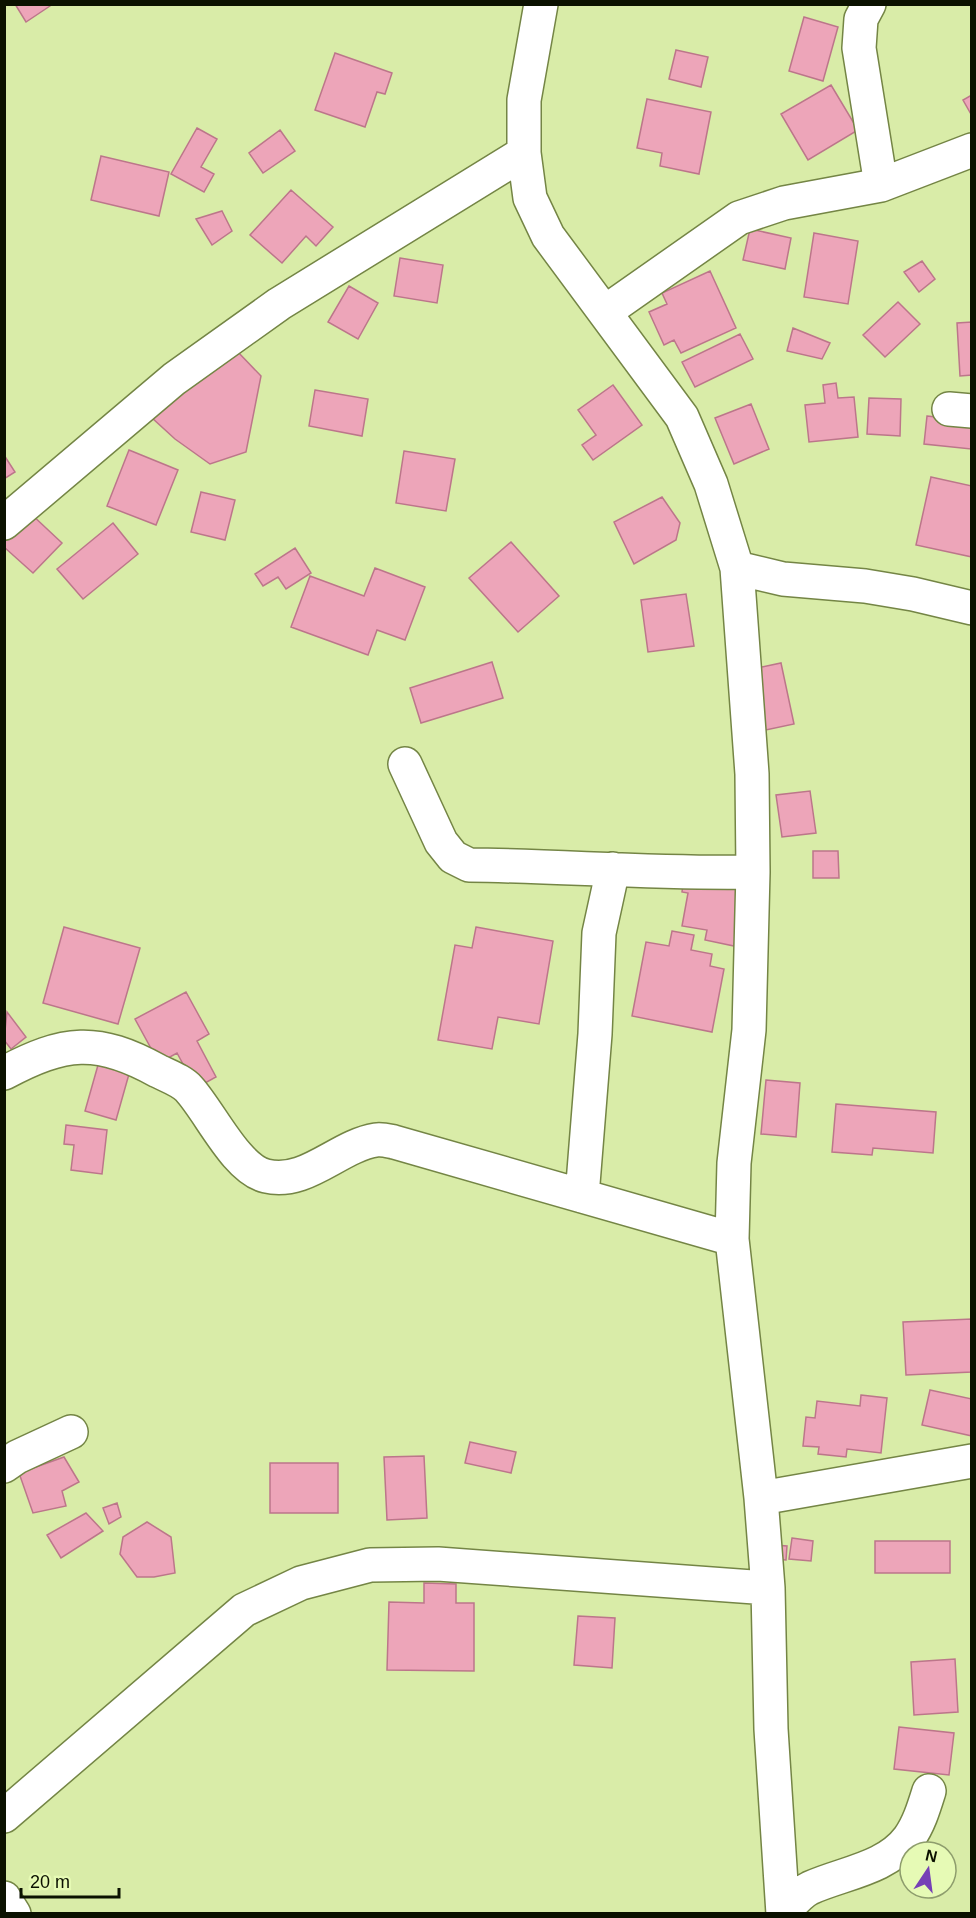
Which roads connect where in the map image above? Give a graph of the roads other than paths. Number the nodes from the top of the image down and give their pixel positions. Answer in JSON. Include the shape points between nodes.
{"nodes":[{"id":1,"x":541,"y":4,"type":"edge"},
{"id":2,"x":869,"y":4,"type":"edge"},
{"id":3,"x":972,"y":150,"type":"edge"},
{"id":4,"x":524,"y":153,"type":"junction"},
{"id":5,"x":881,"y":185,"type":"junction"},
{"id":6,"x":605,"y":312,"type":"junction"},
{"id":7,"x":4,"y":523,"type":"edge"},
{"id":8,"x":737,"y":568,"type":"junction"},
{"id":9,"x":972,"y":608,"type":"edge"},
{"id":10,"x":405,"y":764,"type":"dead end"},
{"id":11,"x":613,"y":868,"type":"junction"},
{"id":12,"x":753,"y":872,"type":"junction"},
{"id":13,"x":4,"y":1073,"type":"edge"},
{"id":14,"x":582,"y":1196,"type":"junction"},
{"id":15,"x":732,"y":1239,"type":"junction"},
{"id":16,"x":71,"y":1432,"type":"dead end"},
{"id":17,"x":972,"y":1461,"type":"edge"},
{"id":18,"x":4,"y":1466,"type":"edge"},
{"id":19,"x":761,"y":1498,"type":"junction"},
{"id":20,"x":768,"y":1588,"type":"junction"},
{"id":21,"x":929,"y":1791,"type":"dead end"},
{"id":22,"x":4,"y":1816,"type":"edge"},
{"id":23,"x":4,"y":1898,"type":"edge"},
{"id":24,"x":783,"y":1913,"type":"edge"},
{"id":25,"x":14,"y":1914,"type":"edge"}],
"edges":[{"from":1,"to":4,"type":"street","via":[[524,100]]},
{"from":2,"to":5,"type":"street","via":[[861,19],[859,48]]},
{"from":3,"to":5,"type":"street"},
{"from":4,"to":6,"type":"street","via":[[530,198],[548,236]]},
{"from":4,"to":7,"type":"street","via":[[279,304],[174,379]]},
{"from":5,"to":6,"type":"street","via":[[784,203],[740,218]]},
{"from":6,"to":8,"type":"street","via":[[682,417],[711,484]]},
{"from":8,"to":9,"type":"street","via":[[783,579],[913,594]]},
{"from":8,"to":12,"type":"street","via":[[752,774]]},
{"from":10,"to":11,"type":"street","via":[[441,842],[453,857],[469,865]]},
{"from":11,"to":12,"type":"street","via":[[669,873]]},
{"from":11,"to":14,"type":"street","via":[[599,933]]},
{"from":12,"to":15,"type":"street","via":[[749,1030],[734,1163]]},
{"from":13,"to":14,"type":"street","via":[[63,1047],[97,1048],[135,1058],[188,1087],[242,1161],[264,1176],[288,1179],[377,1140]]},
{"from":14,"to":15,"type":"street"},
{"from":15,"to":19,"type":"street"},
{"from":16,"to":18,"type":"street"},
{"from":17,"to":19,"type":"street"},
{"from":19,"to":20,"type":"street"},
{"from":20,"to":22,"type":"street","via":[[438,1564],[370,1565],[302,1583],[244,1610]]},
{"from":20,"to":24,"type":"street","via":[[771,1729]]},
{"from":21,"to":24,"type":"street","via":[[919,1821],[893,1853],[856,1873],[808,1889]]},
{"from":23,"to":25,"type":"street"}]}
